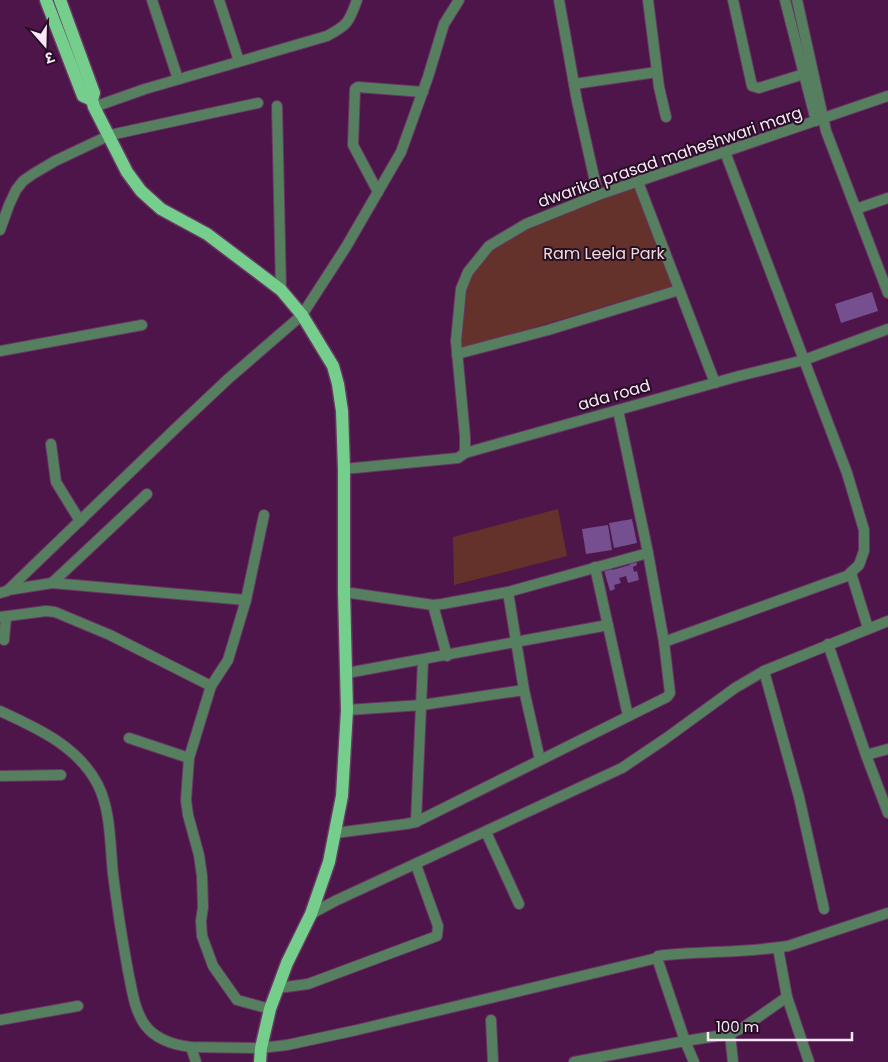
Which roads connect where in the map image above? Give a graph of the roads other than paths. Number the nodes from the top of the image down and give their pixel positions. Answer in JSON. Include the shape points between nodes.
{"nodes":[{"id":1,"x":46,"y":0,"type":"edge"},
{"id":2,"x":60,"y":0,"type":"edge"},
{"id":3,"x":152,"y":0,"type":"edge"},
{"id":4,"x":219,"y":0,"type":"edge"},
{"id":5,"x":357,"y":0,"type":"edge"},
{"id":6,"x":459,"y":0,"type":"edge"},
{"id":7,"x":559,"y":0,"type":"edge"},
{"id":8,"x":648,"y":0,"type":"edge"},
{"id":9,"x":733,"y":0,"type":"edge"},
{"id":10,"x":785,"y":0,"type":"edge"},
{"id":11,"x":797,"y":0,"type":"edge"},
{"id":12,"x":239,"y":61,"type":"junction"},
{"id":13,"x":657,"y":72,"type":"junction"},
{"id":14,"x":804,"y":74,"type":"junction"},
{"id":15,"x":178,"y":79,"type":"junction"},
{"id":16,"x":574,"y":84,"type":"junction"},
{"id":17,"x":423,"y":92,"type":"junction"},
{"id":18,"x":888,"y":96,"type":"edge"},
{"id":19,"x":258,"y":103,"type":"dead end"},
{"id":20,"x":93,"y":104,"type":"junction"},
{"id":21,"x":277,"y":106,"type":"dead end"},
{"id":22,"x":666,"y":117,"type":"dead end"},
{"id":23,"x":819,"y":120,"type":"junction"},
{"id":24,"x":110,"y":136,"type":"junction"},
{"id":25,"x":726,"y":152,"type":"junction"},
{"id":26,"x":638,"y":182,"type":"junction"},
{"id":27,"x":378,"y":192,"type":"junction"},
{"id":28,"x":598,"y":195,"type":"junction"},
{"id":29,"x":888,"y":198,"type":"edge"},
{"id":30,"x":856,"y":209,"type":"junction"},
{"id":31,"x":0,"y":230,"type":"edge"},
{"id":32,"x":887,"y":287,"type":"edge"},
{"id":33,"x":281,"y":290,"type":"junction"},
{"id":34,"x":679,"y":290,"type":"junction"},
{"id":35,"x":302,"y":315,"type":"junction"},
{"id":36,"x":142,"y":325,"type":"dead end"},
{"id":37,"x":888,"y":329,"type":"edge"},
{"id":38,"x":0,"y":351,"type":"edge"},
{"id":39,"x":457,"y":354,"type":"junction"},
{"id":40,"x":804,"y":360,"type":"junction"},
{"id":41,"x":715,"y":383,"type":"junction"},
{"id":42,"x":618,"y":410,"type":"junction"},
{"id":43,"x":51,"y":444,"type":"dead end"},
{"id":44,"x":465,"y":453,"type":"junction"},
{"id":45,"x":344,"y":470,"type":"junction"},
{"id":46,"x":147,"y":494,"type":"dead end"},
{"id":47,"x":264,"y":515,"type":"dead end"},
{"id":48,"x":80,"y":521,"type":"junction"},
{"id":49,"x":648,"y":554,"type":"junction"},
{"id":50,"x":595,"y":568,"type":"junction"},
{"id":51,"x":851,"y":573,"type":"junction"},
{"id":52,"x":52,"y":583,"type":"junction"},
{"id":53,"x":3,"y":592,"type":"edge"},
{"id":54,"x":344,"y":592,"type":"junction"},
{"id":55,"x":508,"y":592,"type":"junction"},
{"id":56,"x":246,"y":600,"type":"junction"},
{"id":57,"x":434,"y":605,"type":"junction"},
{"id":58,"x":3,"y":617,"type":"edge"},
{"id":59,"x":888,"y":621,"type":"edge"},
{"id":60,"x":608,"y":625,"type":"junction"},
{"id":61,"x":868,"y":628,"type":"junction"},
{"id":62,"x":4,"y":640,"type":"dead end"},
{"id":63,"x":664,"y":642,"type":"junction"},
{"id":64,"x":516,"y":643,"type":"junction"},
{"id":65,"x":828,"y":644,"type":"junction"},
{"id":66,"x":447,"y":656,"type":"junction"},
{"id":67,"x":423,"y":660,"type":"junction"},
{"id":68,"x":764,"y":671,"type":"junction"},
{"id":69,"x":347,"y":673,"type":"junction"},
{"id":70,"x":210,"y":686,"type":"junction"},
{"id":71,"x":524,"y":690,"type":"junction"},
{"id":72,"x":422,"y":705,"type":"junction"},
{"id":73,"x":347,"y":710,"type":"junction"},
{"id":74,"x":0,"y":711,"type":"edge"},
{"id":75,"x":628,"y":716,"type":"junction"},
{"id":76,"x":129,"y":738,"type":"dead end"},
{"id":77,"x":888,"y":749,"type":"edge"},
{"id":78,"x":866,"y":755,"type":"junction"},
{"id":79,"x":189,"y":758,"type":"junction"},
{"id":80,"x":540,"y":760,"type":"junction"},
{"id":81,"x":61,"y":775,"type":"dead end"},
{"id":82,"x":0,"y":776,"type":"edge"},
{"id":83,"x":888,"y":814,"type":"edge"},
{"id":84,"x":416,"y":822,"type":"junction"},
{"id":85,"x":486,"y":832,"type":"junction"},
{"id":86,"x":335,"y":834,"type":"junction"},
{"id":87,"x":416,"y":864,"type":"junction"},
{"id":88,"x":519,"y":904,"type":"dead end"},
{"id":89,"x":824,"y":909,"type":"dead end"},
{"id":90,"x":311,"y":914,"type":"junction"},
{"id":91,"x":888,"y":914,"type":"edge"},
{"id":92,"x":779,"y":955,"type":"junction"},
{"id":93,"x":659,"y":963,"type":"junction"},
{"id":94,"x":278,"y":988,"type":"junction"},
{"id":95,"x":787,"y":997,"type":"junction"},
{"id":96,"x":78,"y":1006,"type":"dead end"},
{"id":97,"x":270,"y":1009,"type":"junction"},
{"id":98,"x":0,"y":1020,"type":"edge"},
{"id":99,"x":491,"y":1020,"type":"dead end"},
{"id":100,"x":730,"y":1034,"type":"junction"},
{"id":101,"x":685,"y":1041,"type":"junction"},
{"id":102,"x":192,"y":1048,"type":"junction"},
{"id":103,"x":261,"y":1048,"type":"junction"},
{"id":104,"x":195,"y":1061,"type":"edge"},
{"id":105,"x":260,"y":1062,"type":"edge"},
{"id":106,"x":493,"y":1062,"type":"edge"},
{"id":107,"x":574,"y":1062,"type":"edge"},
{"id":108,"x":694,"y":1062,"type":"edge"},
{"id":109,"x":733,"y":1062,"type":"edge"},
{"id":110,"x":809,"y":1062,"type":"edge"}],
"edges":[{"from":1,"to":20,"type":"main road","via":[[83,96]]},
{"from":2,"to":20,"type":"main road","via":[[94,92]]},
{"from":3,"to":15,"type":"street"},
{"from":4,"to":12,"type":"street"},
{"from":5,"to":12,"type":"street","via":[[348,22],[327,36]]},
{"from":6,"to":17,"type":"street","via":[[444,24]]},
{"from":7,"to":16,"type":"street"},
{"from":8,"to":13,"type":"street"},
{"from":9,"to":14,"type":"street","via":[[752,86],[759,88]]},
{"from":10,"to":14,"type":"street","name":"dwarika prasad maheshwari marg"},
{"from":11,"to":23,"type":"street","name":"dwarika prasad maheshwari marg"},
{"from":12,"to":15,"type":"street"},
{"from":13,"to":16,"type":"street"},
{"from":13,"to":22,"type":"street"},
{"from":14,"to":23,"type":"street","name":"dwarika prasad maheshwari marg"},
{"from":15,"to":20,"type":"street"},
{"from":16,"to":28,"type":"street"},
{"from":17,"to":27,"type":"street","via":[[401,152]]},
{"from":17,"to":27,"type":"street","via":[[358,87],[355,90],[353,145]]},
{"from":18,"to":23,"type":"street","name":"dwarika prasad maheshwari marg"},
{"from":19,"to":24,"type":"street"},
{"from":20,"to":24,"type":"main road"},
{"from":21,"to":33,"type":"street"},
{"from":23,"to":25,"type":"street","name":"dwarika prasad maheshwari marg"},
{"from":23,"to":30,"type":"street"},
{"from":24,"to":31,"type":"street","via":[[55,161],[23,181],[16,190]]},
{"from":24,"to":33,"type":"main road","via":[[127,172],[142,192],[161,208],[207,234]]},
{"from":25,"to":26,"type":"street","name":"dwarika prasad maheshwari marg"},
{"from":25,"to":40,"type":"street"},
{"from":26,"to":28,"type":"street","name":"dwarika prasad maheshwari marg"},
{"from":26,"to":34,"type":"street"},
{"from":27,"to":35,"type":"street"},
{"from":28,"to":39,"type":"street","name":"dwarika prasad maheshwari marg","via":[[526,224],[482,253],[463,282]]},
{"from":29,"to":30,"type":"street"},
{"from":30,"to":32,"type":"street"},
{"from":33,"to":35,"type":"main road"},
{"from":34,"to":39,"type":"street"},
{"from":34,"to":41,"type":"street"},
{"from":35,"to":45,"type":"main road","via":[[333,366],[342,411]]},
{"from":35,"to":48,"type":"street","via":[[222,385]]},
{"from":36,"to":38,"type":"street"},
{"from":37,"to":40,"type":"street","name":"ada road"},
{"from":39,"to":44,"type":"street","name":"dwarika prasad maheshwari marg"},
{"from":40,"to":41,"type":"street","name":"ada road"},
{"from":40,"to":51,"type":"street","via":[[847,473],[864,530],[864,551],[859,565]]},
{"from":41,"to":42,"type":"street","name":"ada road"},
{"from":42,"to":44,"type":"street","name":"ada road"},
{"from":42,"to":49,"type":"street"},
{"from":43,"to":48,"type":"street","via":[[56,482]]},
{"from":44,"to":45,"type":"street","name":"ada road","via":[[458,458]]},
{"from":45,"to":54,"type":"main road"},
{"from":46,"to":52,"type":"street"},
{"from":47,"to":56,"type":"street"},
{"from":48,"to":53,"type":"street"},
{"from":49,"to":50,"type":"street"},
{"from":49,"to":63,"type":"street"},
{"from":50,"to":55,"type":"street"},
{"from":50,"to":60,"type":"street"},
{"from":51,"to":61,"type":"street"},
{"from":51,"to":63,"type":"street"},
{"from":52,"to":53,"type":"street"},
{"from":52,"to":56,"type":"street"},
{"from":54,"to":57,"type":"street"},
{"from":54,"to":69,"type":"main road"},
{"from":55,"to":57,"type":"street"},
{"from":55,"to":64,"type":"street"},
{"from":56,"to":70,"type":"street","via":[[228,660]]},
{"from":57,"to":66,"type":"street"},
{"from":58,"to":62,"type":"street"},
{"from":58,"to":70,"type":"street","via":[[55,612],[110,635]]},
{"from":59,"to":61,"type":"street"},
{"from":60,"to":64,"type":"street"},
{"from":60,"to":75,"type":"street"},
{"from":61,"to":65,"type":"street"},
{"from":63,"to":75,"type":"street","via":[[670,694]]},
{"from":64,"to":66,"type":"street"},
{"from":64,"to":71,"type":"street"},
{"from":65,"to":68,"type":"street"},
{"from":65,"to":78,"type":"street"},
{"from":66,"to":67,"type":"street"},
{"from":67,"to":69,"type":"street"},
{"from":67,"to":72,"type":"street"},
{"from":68,"to":85,"type":"street","via":[[622,768]]},
{"from":68,"to":89,"type":"street","via":[[799,798]]},
{"from":69,"to":73,"type":"main road"},
{"from":70,"to":79,"type":"street"},
{"from":71,"to":72,"type":"street"},
{"from":71,"to":80,"type":"street"},
{"from":72,"to":73,"type":"street"},
{"from":72,"to":84,"type":"street"},
{"from":73,"to":86,"type":"main road","via":[[342,796]]},
{"from":74,"to":102,"type":"street","via":[[38,728],[64,745],[86,767],[98,785],[106,811],[119,924],[137,1011],[145,1026],[163,1040]]},
{"from":75,"to":80,"type":"street"},
{"from":76,"to":79,"type":"street"},
{"from":77,"to":78,"type":"street"},
{"from":78,"to":83,"type":"street"},
{"from":79,"to":97,"type":"street","via":[[186,803],[199,855],[203,892],[202,936],[213,966],[235,998]]},
{"from":80,"to":84,"type":"street"},
{"from":81,"to":82,"type":"street"},
{"from":84,"to":86,"type":"street"},
{"from":85,"to":87,"type":"street"},
{"from":85,"to":88,"type":"street"},
{"from":86,"to":90,"type":"main road"},
{"from":87,"to":90,"type":"street"},
{"from":87,"to":94,"type":"street","via":[[438,926],[437,936],[308,984]]},
{"from":90,"to":94,"type":"main road"},
{"from":91,"to":92,"type":"street","via":[[812,938]]},
{"from":92,"to":93,"type":"street","via":[[687,952]]},
{"from":92,"to":95,"type":"street"},
{"from":93,"to":101,"type":"street"},
{"from":93,"to":103,"type":"street","via":[[320,1039]]},
{"from":94,"to":97,"type":"main road"},
{"from":95,"to":100,"type":"street"},
{"from":95,"to":110,"type":"street"},
{"from":96,"to":98,"type":"street"},
{"from":97,"to":103,"type":"main road"},
{"from":99,"to":106,"type":"street"},
{"from":100,"to":101,"type":"street"},
{"from":100,"to":109,"type":"street"},
{"from":101,"to":107,"type":"street"},
{"from":101,"to":108,"type":"street"},
{"from":102,"to":103,"type":"street"},
{"from":102,"to":104,"type":"street"},
{"from":103,"to":105,"type":"main road"}]}
